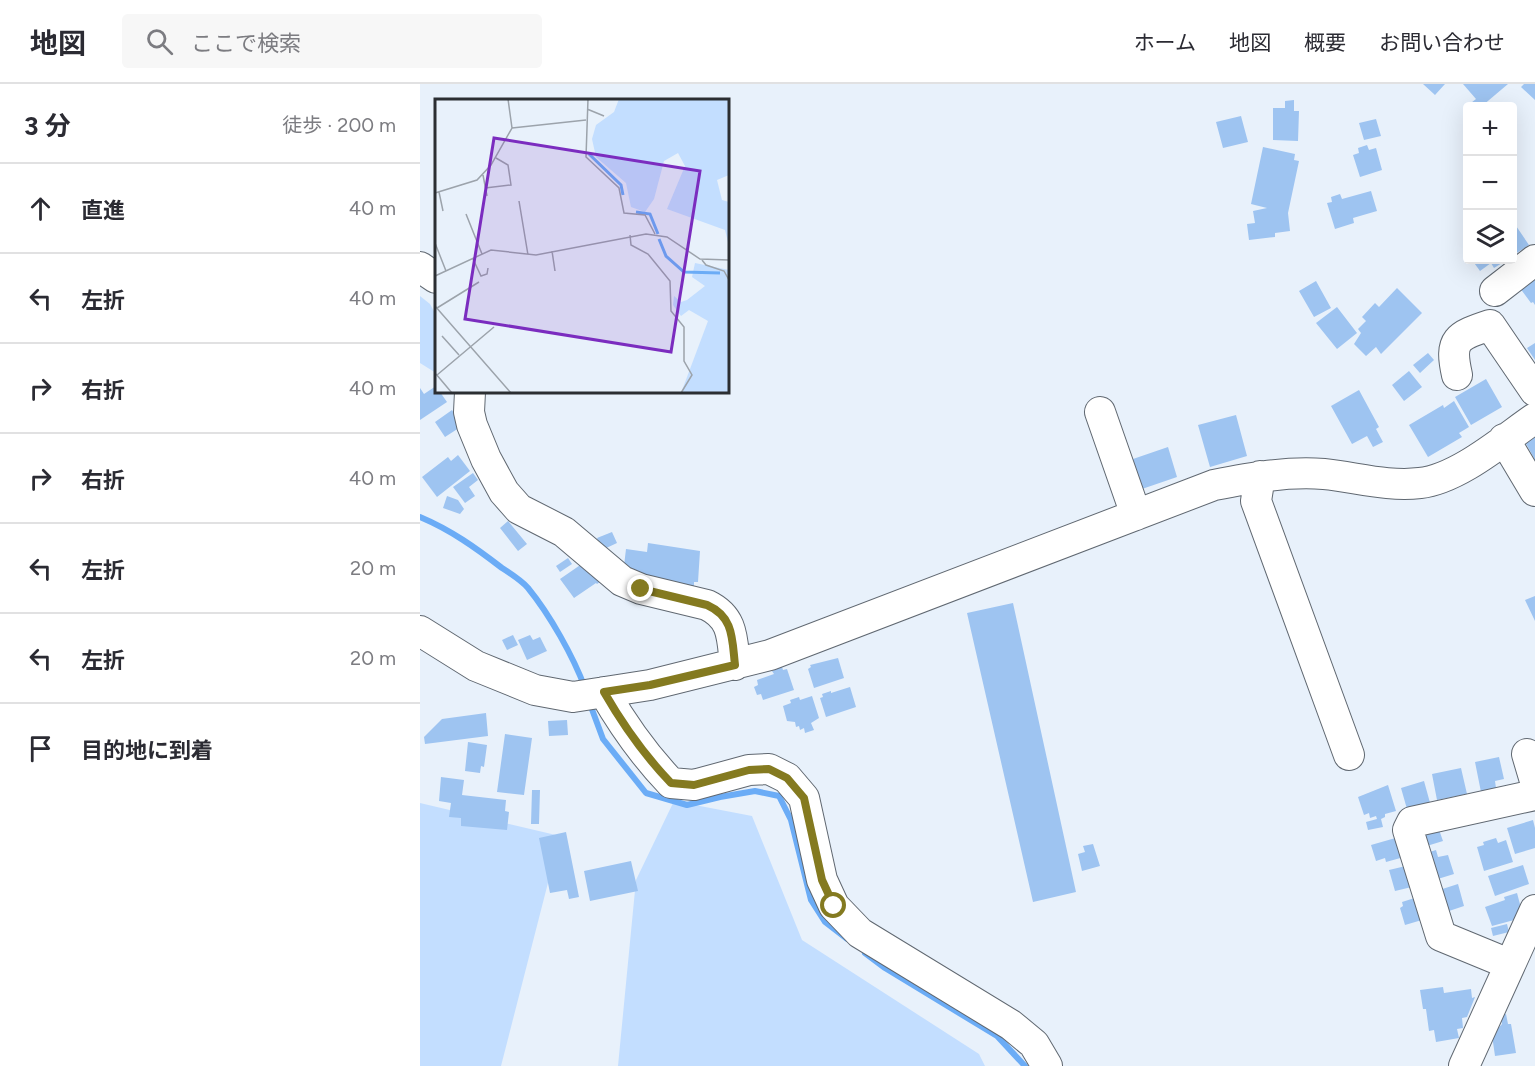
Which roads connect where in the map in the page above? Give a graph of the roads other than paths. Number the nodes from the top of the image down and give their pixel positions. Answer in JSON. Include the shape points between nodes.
{"nodes":[{"id":1,"x":1535,"y":260,"type":"edge"},
{"id":2,"x":420,"y":267,"type":"edge"},
{"id":3,"x":435,"y":277,"type":"edge"},
{"id":4,"x":1495,"y":291,"type":"dead end"},
{"id":5,"x":1457,"y":375,"type":"dead end"},
{"id":6,"x":1535,"y":391,"type":"edge"},
{"id":7,"x":470,"y":393,"type":"edge"},
{"id":8,"x":1100,"y":412,"type":"dead end"},
{"id":9,"x":1535,"y":418,"type":"edge"},
{"id":10,"x":1504,"y":439,"type":"junction"},
{"id":11,"x":1260,"y":476,"type":"junction"},
{"id":12,"x":1535,"y":491,"type":"edge"},
{"id":13,"x":1136,"y":515,"type":"junction"},
{"id":14,"x":420,"y":631,"type":"edge"},
{"id":15,"x":735,"y":665,"type":"junction"},
{"id":16,"x":589,"y":694,"type":"junction"},
{"id":17,"x":1349,"y":755,"type":"dead end"},
{"id":18,"x":1535,"y":795,"type":"edge"},
{"id":19,"x":1535,"y":910,"type":"edge"},
{"id":20,"x":1509,"y":964,"type":"junction"},
{"id":21,"x":1047,"y":1066,"type":"edge"},
{"id":22,"x":1464,"y":1066,"type":"edge"}],
"edges":[{"from":1,"to":4,"type":"street"},
{"from":2,"to":3,"type":"street"},
{"from":5,"to":6,"type":"street","via":[[1453,349],[1458,339],[1490,325]]},
{"from":7,"to":15,"type":"street","via":[[472,425],[486,459],[504,492],[519,509],[564,532],[622,581],[716,609],[731,631]]},
{"from":8,"to":13,"type":"street"},
{"from":9,"to":10,"type":"street"},
{"from":10,"to":11,"type":"street","via":[[1456,472],[1421,483],[1383,483],[1321,474]]},
{"from":10,"to":12,"type":"street"},
{"from":11,"to":13,"type":"street","via":[[1214,485]]},
{"from":11,"to":17,"type":"street","via":[[1256,501]]},
{"from":13,"to":15,"type":"street","via":[[814,639]]},
{"from":14,"to":16,"type":"street","via":[[476,666],[535,690]]},
{"from":15,"to":16,"type":"street","via":[[650,685]]},
{"from":16,"to":21,"type":"street","via":[[618,717],[671,783],[694,785],[749,770],[769,769],[787,778],[804,798],[822,880],[834,906],[860,933],[1011,1025],[1034,1044]]},
{"from":18,"to":20,"type":"street","via":[[1412,822],[1408,830],[1441,936]]},
{"from":19,"to":20,"type":"street"},
{"from":20,"to":22,"type":"street"}]}
